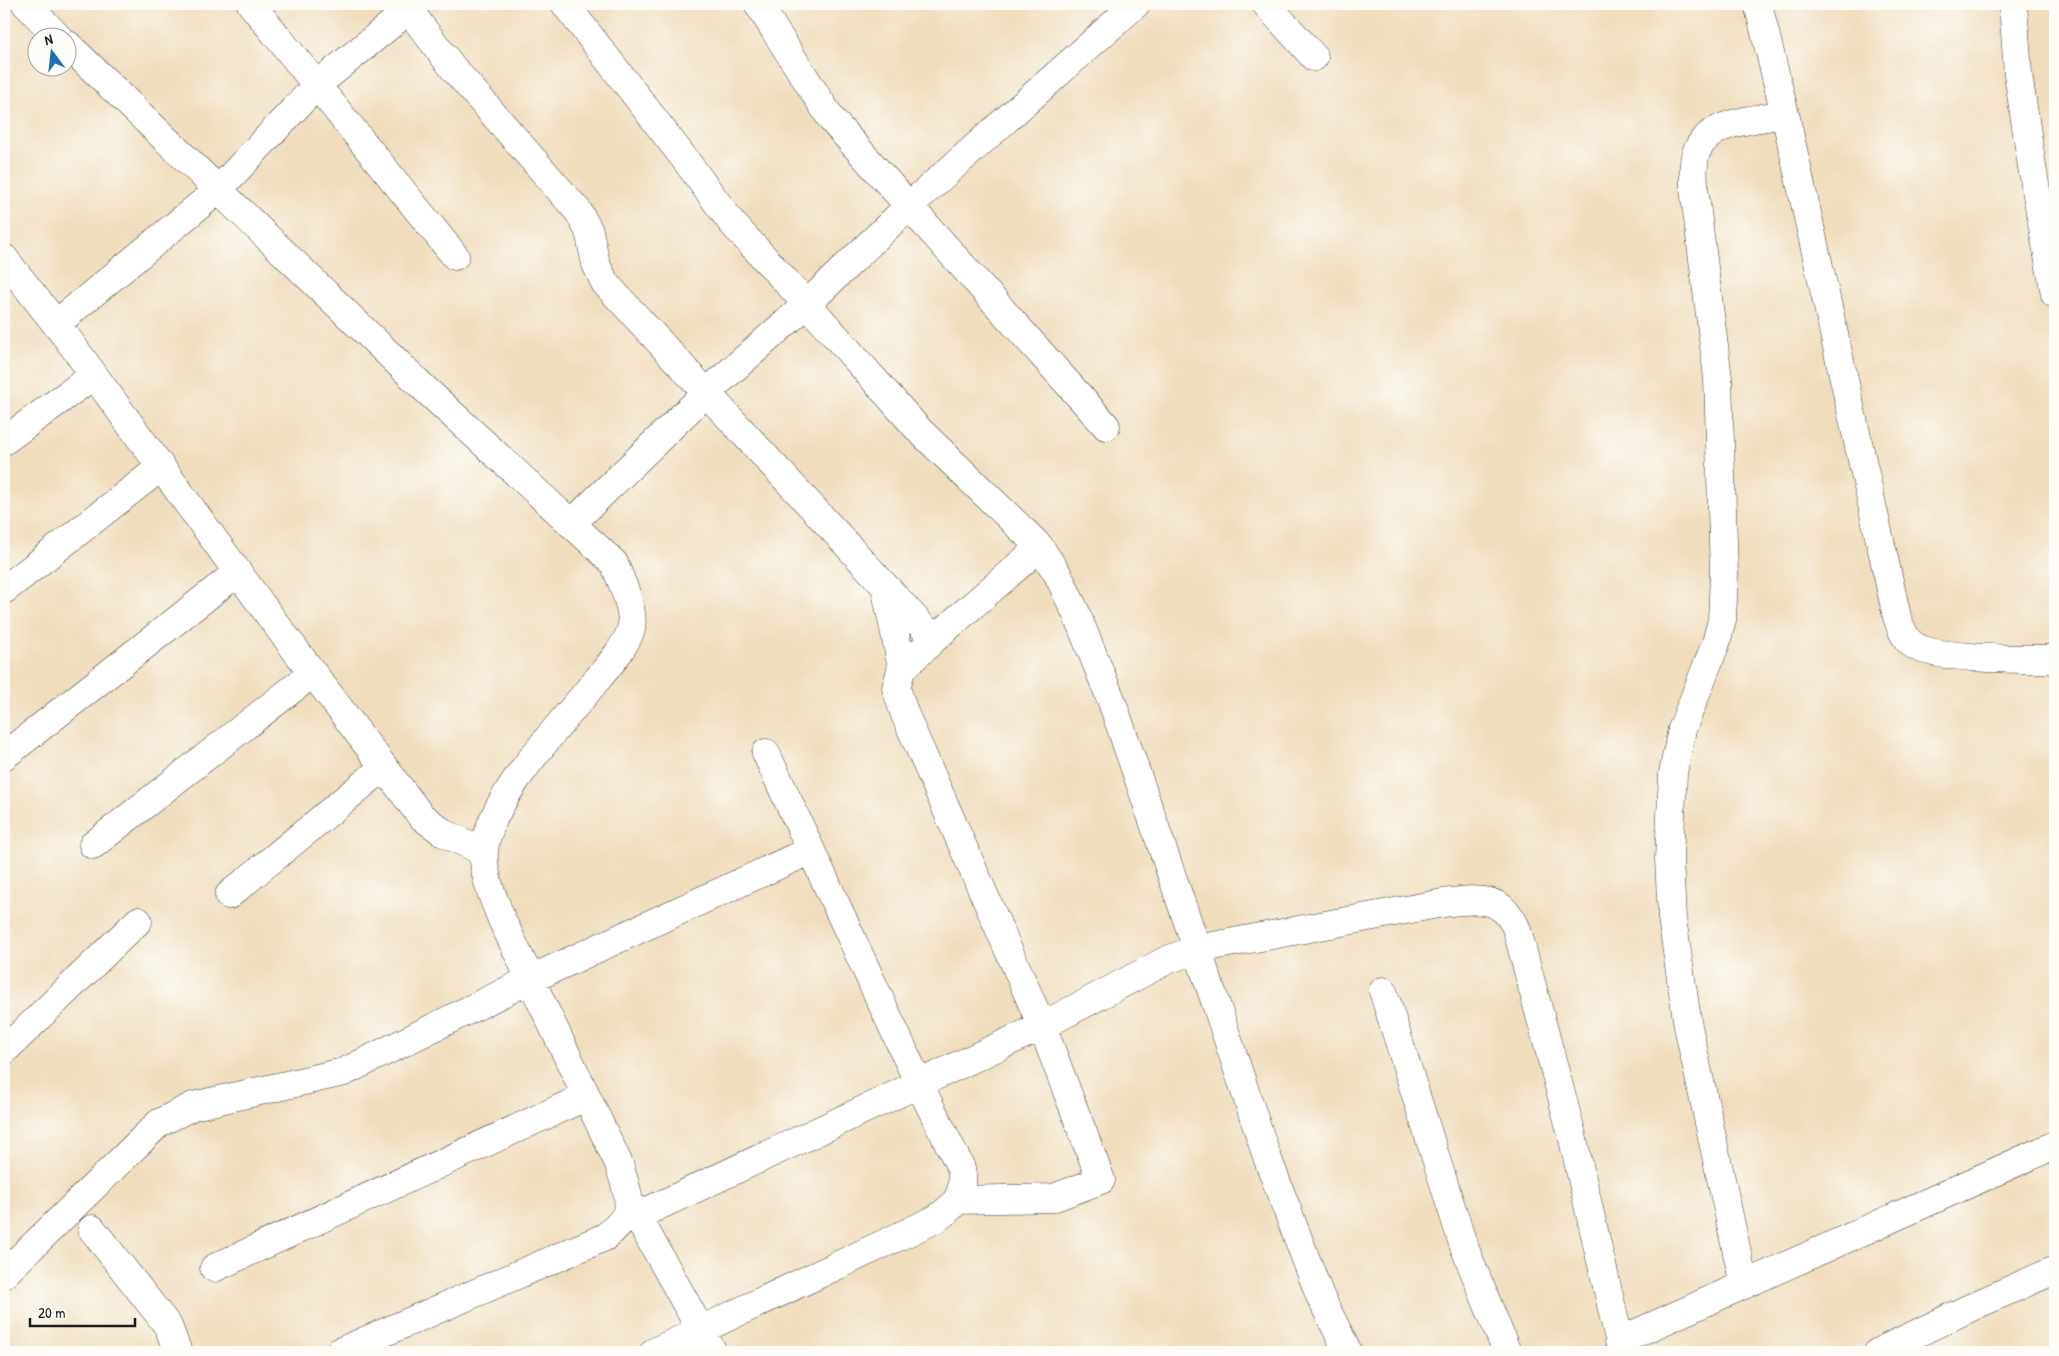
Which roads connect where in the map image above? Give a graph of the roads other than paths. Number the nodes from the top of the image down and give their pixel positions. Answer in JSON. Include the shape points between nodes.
{"nodes":[{"id":1,"x":26,"y":4,"type":"edge"},
{"id":2,"x":251,"y":4,"type":"edge"},
{"id":3,"x":565,"y":4,"type":"edge"},
{"id":4,"x":758,"y":4,"type":"edge"},
{"id":5,"x":1136,"y":4,"type":"edge"},
{"id":6,"x":1266,"y":4,"type":"edge"},
{"id":7,"x":1758,"y":4,"type":"edge"},
{"id":8,"x":2013,"y":4,"type":"edge"},
{"id":9,"x":410,"y":6,"type":"edge"},
{"id":10,"x":49,"y":28,"type":"edge"},
{"id":11,"x":78,"y":55,"type":"edge"},
{"id":12,"x":1314,"y":57,"type":"dead end"},
{"id":13,"x":317,"y":86,"type":"junction"},
{"id":14,"x":1785,"y":114,"type":"junction"},
{"id":15,"x":218,"y":190,"type":"junction"},
{"id":16,"x":909,"y":206,"type":"junction"},
{"id":17,"x":455,"y":256,"type":"dead end"},
{"id":18,"x":4,"y":258,"type":"edge"},
{"id":19,"x":2055,"y":294,"type":"edge"},
{"id":20,"x":807,"y":304,"type":"junction"},
{"id":21,"x":56,"y":324,"type":"junction"},
{"id":22,"x":94,"y":375,"type":"junction"},
{"id":23,"x":706,"y":393,"type":"junction"},
{"id":24,"x":1106,"y":426,"type":"dead end"},
{"id":25,"x":4,"y":440,"type":"edge"},
{"id":26,"x":161,"y":467,"type":"junction"},
{"id":27,"x":571,"y":524,"type":"junction"},
{"id":28,"x":1040,"y":547,"type":"junction"},
{"id":29,"x":238,"y":572,"type":"junction"},
{"id":30,"x":885,"y":586,"type":"junction"},
{"id":31,"x":4,"y":590,"type":"edge"},
{"id":32,"x":934,"y":639,"type":"junction"},
{"id":33,"x":2055,"y":659,"type":"edge"},
{"id":34,"x":901,"y":670,"type":"junction"},
{"id":35,"x":313,"y":673,"type":"junction"},
{"id":36,"x":766,"y":753,"type":"dead end"},
{"id":37,"x":4,"y":756,"type":"edge"},
{"id":38,"x":384,"y":767,"type":"junction"},
{"id":39,"x":93,"y":845,"type":"dead end"},
{"id":40,"x":810,"y":850,"type":"junction"},
{"id":41,"x":484,"y":852,"type":"junction"},
{"id":42,"x":229,"y":895,"type":"dead end"},
{"id":43,"x":138,"y":921,"type":"dead end"},
{"id":44,"x":1197,"y":948,"type":"junction"},
{"id":45,"x":531,"y":979,"type":"junction"},
{"id":46,"x":1383,"y":991,"type":"dead end"},
{"id":47,"x":1042,"y":1026,"type":"junction"},
{"id":48,"x":4,"y":1051,"type":"edge"},
{"id":49,"x":919,"y":1084,"type":"junction"},
{"id":50,"x":586,"y":1097,"type":"junction"},
{"id":51,"x":2055,"y":1145,"type":"edge"},
{"id":52,"x":958,"y":1200,"type":"junction"},
{"id":53,"x":633,"y":1210,"type":"junction"},
{"id":54,"x":92,"y":1229,"type":"dead end"},
{"id":55,"x":214,"y":1268,"type":"dead end"},
{"id":56,"x":2055,"y":1270,"type":"edge"},
{"id":57,"x":4,"y":1274,"type":"edge"},
{"id":58,"x":1744,"y":1285,"type":"junction"},
{"id":59,"x":707,"y":1341,"type":"edge"},
{"id":60,"x":1620,"y":1347,"type":"edge"},
{"id":61,"x":178,"y":1352,"type":"edge"},
{"id":62,"x":340,"y":1352,"type":"edge"},
{"id":63,"x":654,"y":1352,"type":"edge"},
{"id":64,"x":1348,"y":1352,"type":"edge"},
{"id":65,"x":1507,"y":1352,"type":"edge"},
{"id":66,"x":1878,"y":1352,"type":"edge"}],
"edges":[{"from":1,"to":10,"type":"street"},
{"from":2,"to":13,"type":"street"},
{"from":3,"to":20,"type":"street","via":[[732,223]]},
{"from":4,"to":16,"type":"street","via":[[832,120]]},
{"from":5,"to":16,"type":"street"},
{"from":6,"to":12,"type":"street"},
{"from":7,"to":14,"type":"street"},
{"from":8,"to":19,"type":"street","via":[[2019,83]]},
{"from":9,"to":13,"type":"street"},
{"from":9,"to":23,"type":"street","via":[[453,68],[578,211],[589,231],[596,264],[605,284]]},
{"from":11,"to":15,"type":"street"},
{"from":13,"to":15,"type":"street"},
{"from":13,"to":17,"type":"street"},
{"from":14,"to":33,"type":"street","via":[[1892,598],[1903,631],[1912,644],[1926,650],[1960,656]]},
{"from":14,"to":58,"type":"street","via":[[1731,124],[1717,130],[1706,137],[1696,152],[1693,167],[1718,378],[1724,600],[1716,643],[1682,729],[1673,773],[1669,825],[1672,918],[1688,1026]]},
{"from":15,"to":21,"type":"street"},
{"from":15,"to":27,"type":"street","via":[[424,389]]},
{"from":16,"to":20,"type":"street"},
{"from":16,"to":24,"type":"street"},
{"from":18,"to":21,"type":"street"},
{"from":20,"to":23,"type":"street"},
{"from":20,"to":28,"type":"street","via":[[919,430]]},
{"from":21,"to":22,"type":"street"},
{"from":22,"to":25,"type":"street"},
{"from":22,"to":26,"type":"street"},
{"from":23,"to":27,"type":"street"},
{"from":23,"to":30,"type":"street"},
{"from":26,"to":29,"type":"street"},
{"from":26,"to":31,"type":"street"},
{"from":27,"to":41,"type":"street","via":[[614,564],[629,601],[631,629],[615,658],[516,780],[491,822]]},
{"from":28,"to":32,"type":"street"},
{"from":28,"to":44,"type":"street","via":[[1058,574],[1112,702]]},
{"from":29,"to":35,"type":"street"},
{"from":29,"to":37,"type":"street"},
{"from":30,"to":32,"type":"street"},
{"from":30,"to":34,"type":"street"},
{"from":32,"to":34,"type":"street"},
{"from":34,"to":47,"type":"street","via":[[896,688],[905,715]]},
{"from":35,"to":38,"type":"street"},
{"from":35,"to":39,"type":"street"},
{"from":36,"to":40,"type":"street"},
{"from":38,"to":41,"type":"street","via":[[421,816],[444,833]]},
{"from":38,"to":42,"type":"street"},
{"from":40,"to":45,"type":"street"},
{"from":40,"to":49,"type":"street"},
{"from":41,"to":45,"type":"street","via":[[490,889]]},
{"from":43,"to":48,"type":"street"},
{"from":44,"to":47,"type":"street","via":[[1167,960]]},
{"from":44,"to":60,"type":"street","via":[[1443,903],[1488,901],[1503,908],[1512,917],[1525,956],[1571,1131]]},
{"from":44,"to":64,"type":"street","via":[[1267,1157],[1320,1296]]},
{"from":45,"to":50,"type":"street"},
{"from":45,"to":57,"type":"street","via":[[344,1072],[193,1106],[159,1123]]},
{"from":46,"to":65,"type":"street","via":[[1464,1244]]},
{"from":47,"to":49,"type":"street"},
{"from":47,"to":52,"type":"street","via":[[1101,1180],[1053,1198]]},
{"from":49,"to":52,"type":"street","via":[[960,1168],[963,1180]]},
{"from":49,"to":53,"type":"street"},
{"from":50,"to":53,"type":"street","via":[[619,1164]]},
{"from":50,"to":55,"type":"street"},
{"from":51,"to":58,"type":"street"},
{"from":52,"to":59,"type":"street","via":[[936,1219]]},
{"from":53,"to":59,"type":"street"},
{"from":53,"to":62,"type":"street","via":[[605,1237]]},
{"from":54,"to":61,"type":"street","via":[[168,1326]]},
{"from":56,"to":66,"type":"street"},
{"from":58,"to":60,"type":"street"},
{"from":59,"to":63,"type":"street"}]}
